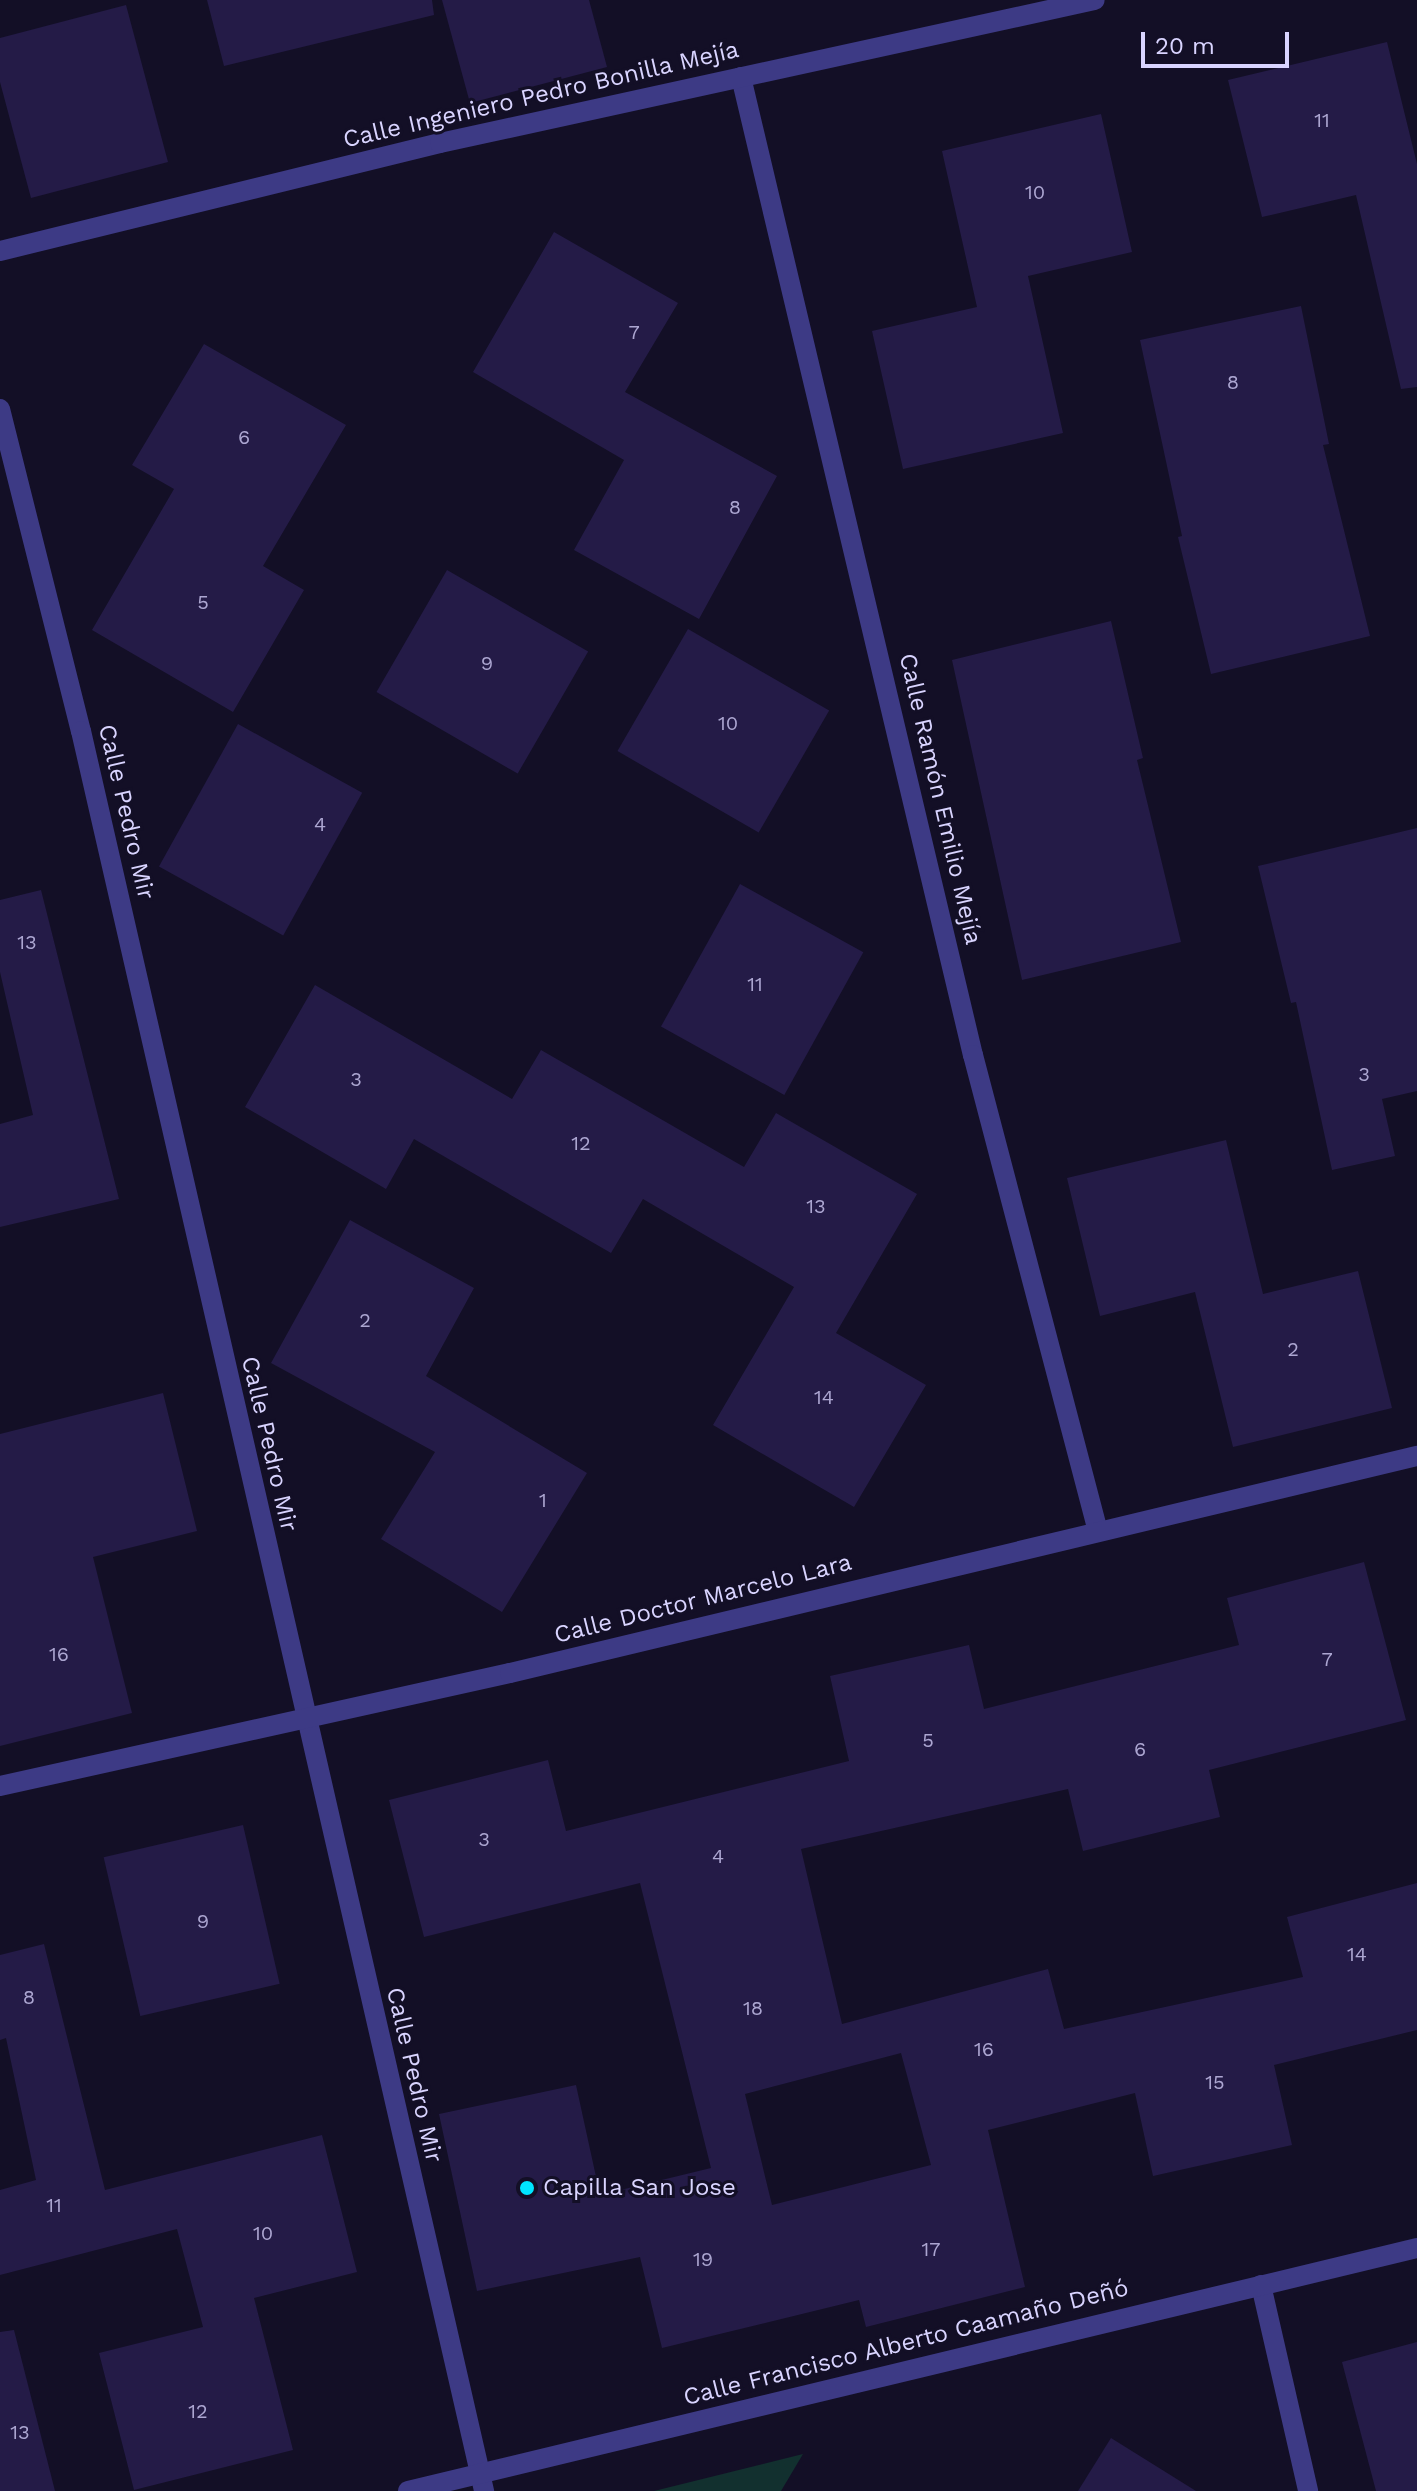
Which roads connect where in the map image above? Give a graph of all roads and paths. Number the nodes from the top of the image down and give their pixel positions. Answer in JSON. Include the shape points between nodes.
{"nodes":[{"id":1,"x":1095,"y":0,"type":"edge"},
{"id":2,"x":741,"y":77,"type":"junction"},
{"id":3,"x":0,"y":251,"type":"edge"},
{"id":4,"x":0,"y":409,"type":"edge"},
{"id":5,"x":1417,"y":1456,"type":"edge"},
{"id":6,"x":1098,"y":1530,"type":"junction"},
{"id":7,"x":305,"y":1720,"type":"junction"},
{"id":8,"x":0,"y":1786,"type":"edge"},
{"id":9,"x":1417,"y":2248,"type":"edge"},
{"id":10,"x":1261,"y":2285,"type":"junction"},
{"id":11,"x":482,"y":2482,"type":"edge"},
{"id":12,"x":408,"y":2491,"type":"edge"},
{"id":13,"x":1308,"y":2491,"type":"edge"}],
"edges":[{"from":1,"to":2,"type":"street","name":"Calle Ingeniero Pedro Bonilla Mejía"},
{"from":2,"to":3,"type":"street","name":"Calle Ingeniero Pedro Bonilla Mejía","via":[[440,143]]},
{"from":2,"to":6,"type":"street","name":"Calle Ramón Emilio Mejía","via":[[973,1055]]},
{"from":4,"to":7,"type":"street","name":"Calle Pedro Mir","via":[[81,731]]},
{"from":5,"to":6,"type":"street","name":"Calle Doctor Marcelo Lara"},
{"from":6,"to":7,"type":"street","name":"Calle Doctor Marcelo Lara"},
{"from":7,"to":8,"type":"street","name":"Calle Doctor Marcelo Lara"},
{"from":7,"to":11,"type":"street","name":"Calle Pedro Mir"},
{"from":9,"to":10,"type":"street","name":"Calle Francisco Alberto Caamaño Deñó"},
{"from":10,"to":11,"type":"street","name":"Calle Francisco Alberto Caamaño Deñó"},
{"from":10,"to":13,"type":"street"},
{"from":11,"to":12,"type":"street","name":"Calle Francisco Alberto Caamaño Deñó"}]}
